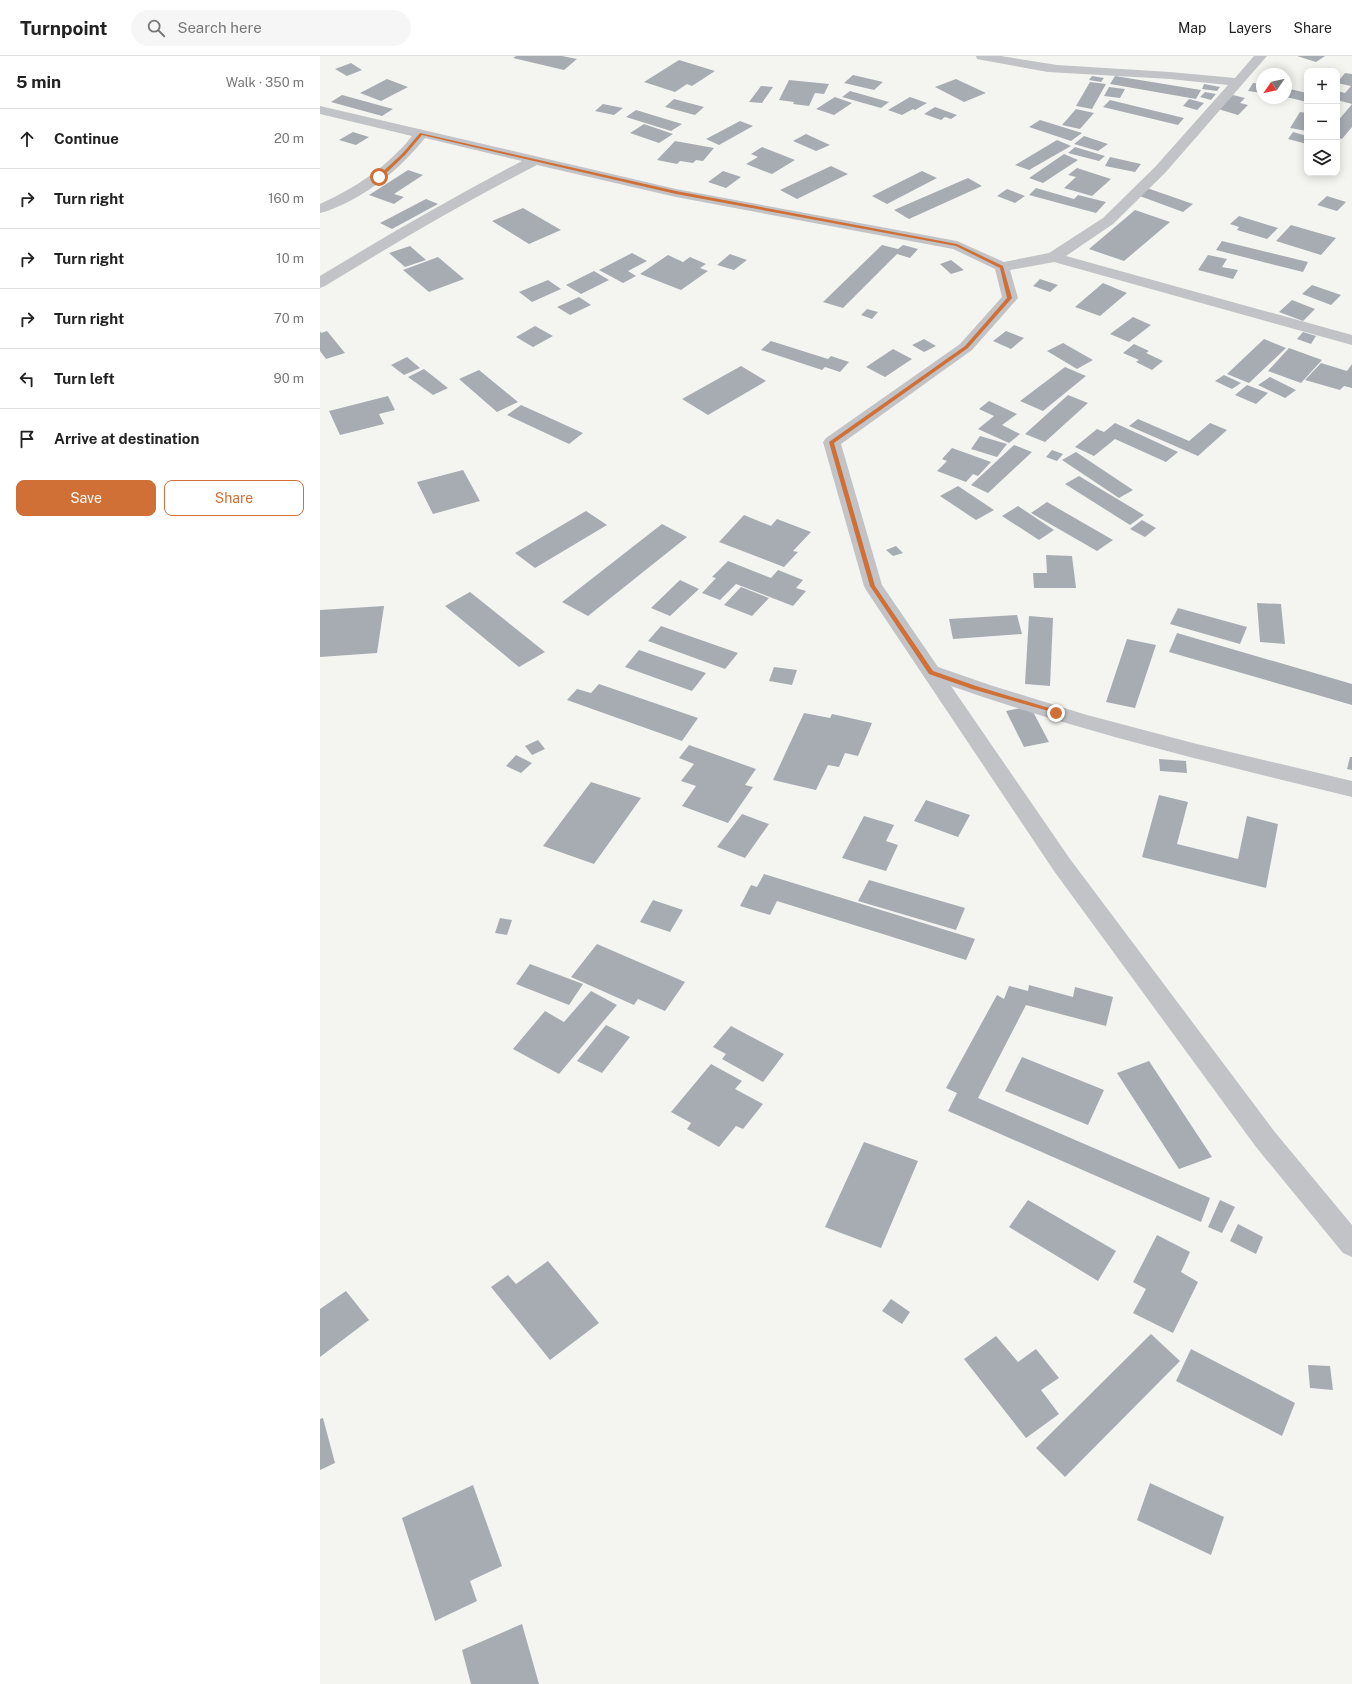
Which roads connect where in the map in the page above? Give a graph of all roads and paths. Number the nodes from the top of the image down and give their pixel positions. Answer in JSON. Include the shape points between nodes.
{"nodes":[{"id":1,"x":982,"y":56,"type":"edge"},
{"id":2,"x":1261,"y":56,"type":"edge"},
{"id":3,"x":1237,"y":82,"type":"junction"},
{"id":4,"x":320,"y":110,"type":"edge"},
{"id":5,"x":421,"y":134,"type":"junction"},
{"id":6,"x":536,"y":160,"type":"junction"},
{"id":7,"x":320,"y":209,"type":"edge"},
{"id":8,"x":1054,"y":257,"type":"junction"},
{"id":9,"x":1002,"y":267,"type":"junction"},
{"id":10,"x":320,"y":283,"type":"edge"},
{"id":11,"x":1352,"y":340,"type":"edge"},
{"id":12,"x":931,"y":672,"type":"junction"},
{"id":13,"x":1352,"y":789,"type":"edge"},
{"id":14,"x":1352,"y":1246,"type":"edge"}],
"edges":[{"from":1,"to":3,"type":"street","via":[[1057,69],[1179,75]]},
{"from":2,"to":3,"type":"street"},
{"from":3,"to":8,"type":"street","via":[[1160,170],[1108,221]]},
{"from":4,"to":5,"type":"street"},
{"from":5,"to":6,"type":"street"},
{"from":5,"to":7,"type":"street","via":[[404,155],[379,177]]},
{"from":6,"to":9,"type":"street","via":[[676,193],[957,245]]},
{"from":6,"to":10,"type":"street","via":[[463,198]]},
{"from":8,"to":9,"type":"street"},
{"from":8,"to":11,"type":"street"},
{"from":9,"to":12,"type":"street","via":[[1010,298],[966,347],[832,442],[873,586]]},
{"from":12,"to":13,"type":"street","via":[[974,688],[1143,738]]},
{"from":12,"to":14,"type":"street","via":[[1062,865],[1265,1139]]}]}
